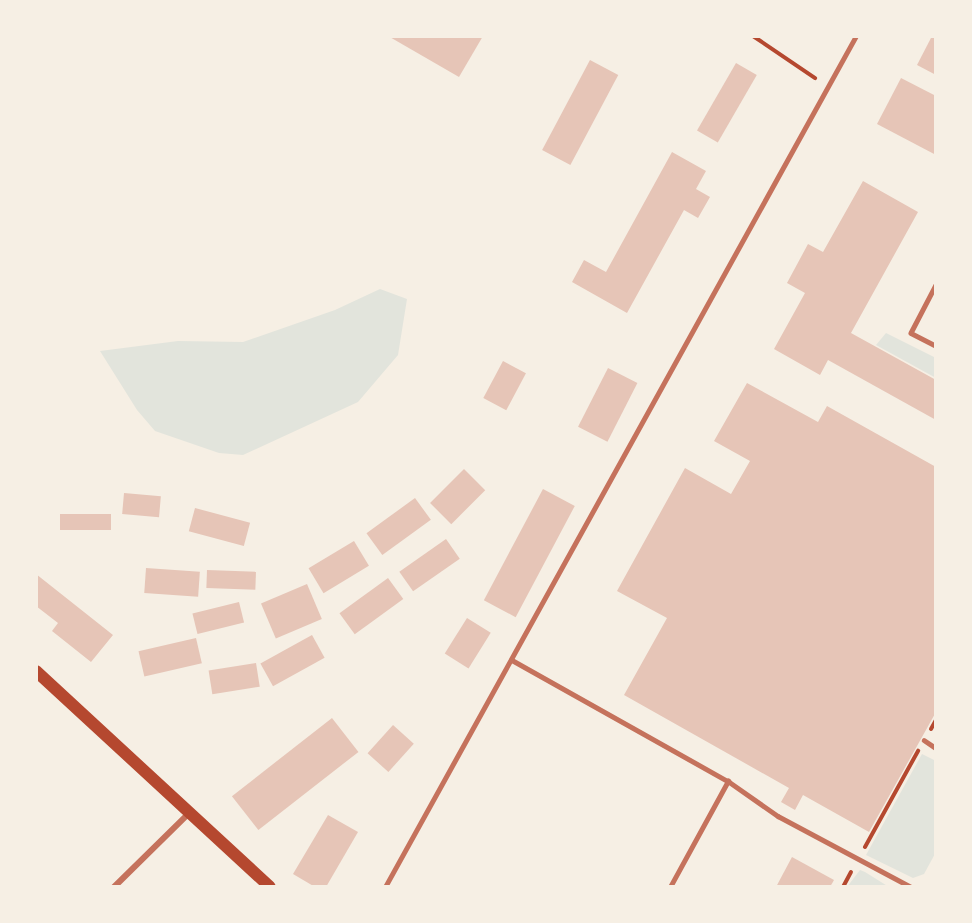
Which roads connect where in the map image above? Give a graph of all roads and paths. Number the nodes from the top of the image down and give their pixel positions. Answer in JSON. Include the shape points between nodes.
{"nodes":[{"id":1,"x":753,"y":36,"type":"edge"},
{"id":2,"x":856,"y":36,"type":"edge"},
{"id":3,"x":828,"y":87,"type":"junction"},
{"id":4,"x":936,"y":285,"type":"edge"},
{"id":5,"x":936,"y":346,"type":"edge"},
{"id":6,"x":512,"y":660,"type":"junction"},
{"id":7,"x":36,"y":671,"type":"edge"},
{"id":8,"x":936,"y":720,"type":"edge"},
{"id":9,"x":924,"y":740,"type":"junction"},
{"id":10,"x":936,"y":748,"type":"edge"},
{"id":11,"x":728,"y":781,"type":"junction"},
{"id":12,"x":190,"y":813,"type":"junction"},
{"id":13,"x":858,"y":859,"type":"junction"},
{"id":14,"x":114,"y":887,"type":"edge"},
{"id":15,"x":270,"y":887,"type":"edge"},
{"id":16,"x":385,"y":887,"type":"edge"},
{"id":17,"x":670,"y":887,"type":"edge"},
{"id":18,"x":843,"y":887,"type":"edge"},
{"id":19,"x":911,"y":887,"type":"edge"}],
"edges":[{"from":1,"to":3,"type":"path"},
{"from":2,"to":3,"type":"lane"},
{"from":3,"to":6,"type":"lane"},
{"from":4,"to":5,"type":"lane","via":[[911,333]]},
{"from":6,"to":11,"type":"lane"},
{"from":6,"to":16,"type":"lane"},
{"from":7,"to":12,"type":"main road"},
{"from":8,"to":9,"type":"path"},
{"from":9,"to":10,"type":"lane"},
{"from":9,"to":13,"type":"path"},
{"from":11,"to":13,"type":"lane","via":[[778,816]]},
{"from":11,"to":17,"type":"lane"},
{"from":12,"to":14,"type":"street"},
{"from":12,"to":15,"type":"main road"},
{"from":13,"to":18,"type":"path"},
{"from":13,"to":19,"type":"lane"}]}
